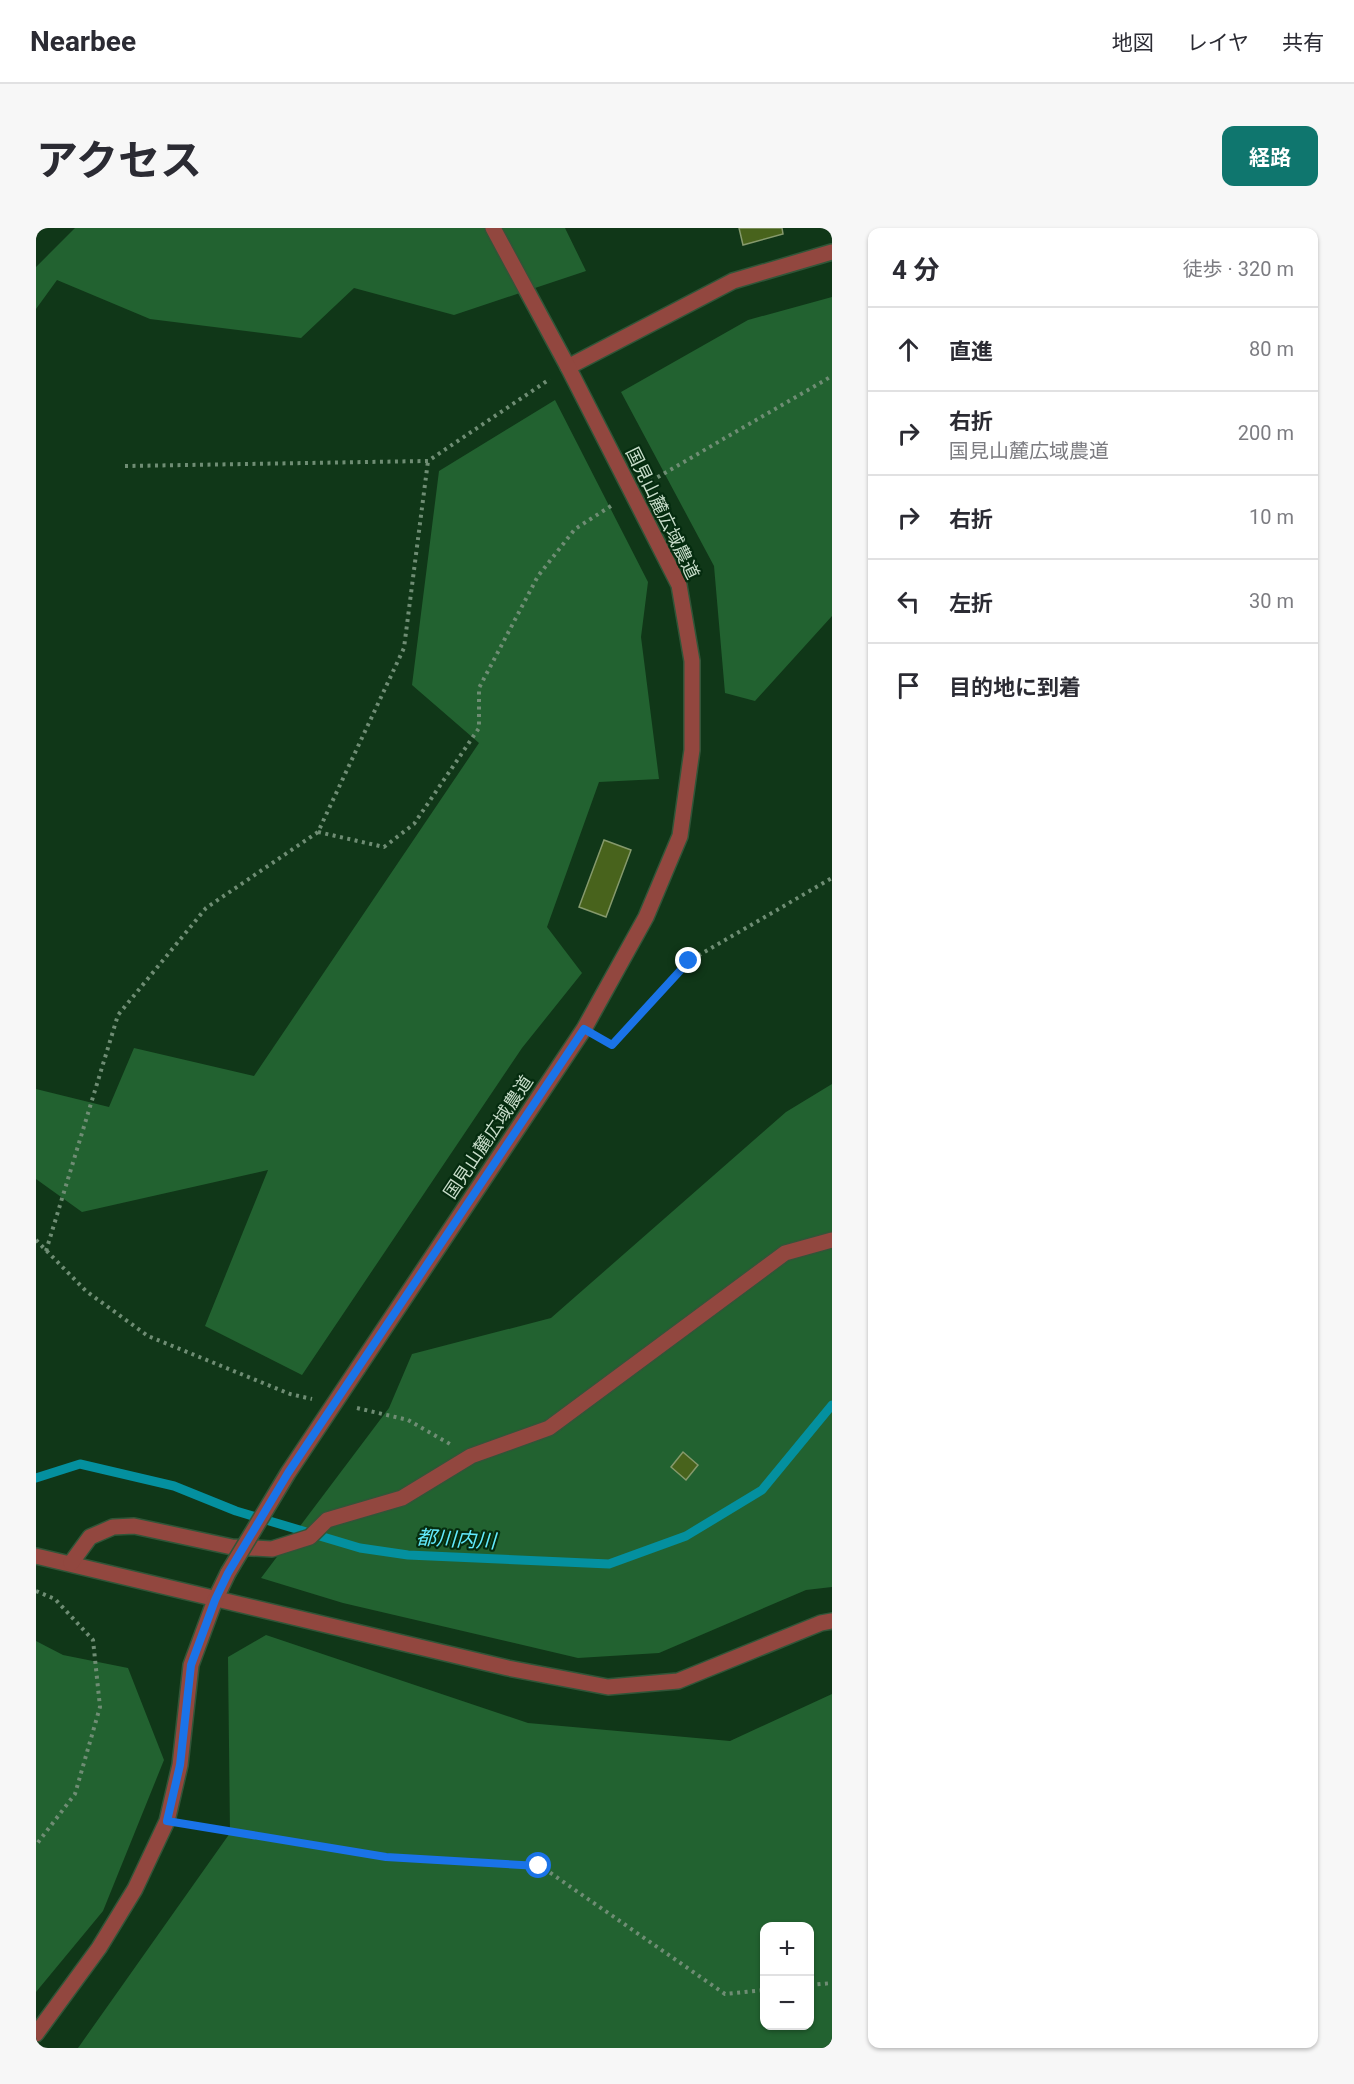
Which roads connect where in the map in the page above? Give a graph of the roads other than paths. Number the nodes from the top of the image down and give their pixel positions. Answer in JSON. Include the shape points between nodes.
{"nodes":[{"id":1,"x":493,"y":228,"type":"edge"},
{"id":2,"x":832,"y":252,"type":"edge"},
{"id":3,"x":568,"y":367,"type":"junction"},
{"id":4,"x":832,"y":1240,"type":"edge"},
{"id":5,"x":36,"y":1556,"type":"edge"},
{"id":6,"x":71,"y":1563,"type":"junction"},
{"id":7,"x":215,"y":1600,"type":"junction"},
{"id":8,"x":832,"y":1621,"type":"edge"},
{"id":9,"x":36,"y":2034,"type":"edge"}],
"edges":[{"from":1,"to":3,"type":"street","name":"国見山麓広域農道"},
{"from":2,"to":3,"type":"street","via":[[734,280]]},
{"from":3,"to":7,"type":"street","name":"国見山麓広域農道","bridge":true,"via":[[679,585],[692,662],[692,750],[680,836],[646,917],[584,1029],[288,1473]]},
{"from":4,"to":6,"type":"street","via":[[785,1253],[549,1428],[471,1456],[402,1498],[327,1520],[310,1537],[272,1549],[232,1547],[134,1526],[113,1527],[90,1537]]},
{"from":5,"to":6,"type":"street"},
{"from":6,"to":7,"type":"street"},
{"from":7,"to":8,"type":"street","via":[[508,1668],[608,1687],[678,1681]]},
{"from":7,"to":9,"type":"street","name":"国見山麓広域農道","via":[[191,1665],[180,1765],[167,1821],[135,1888],[105,1938]]}]}
